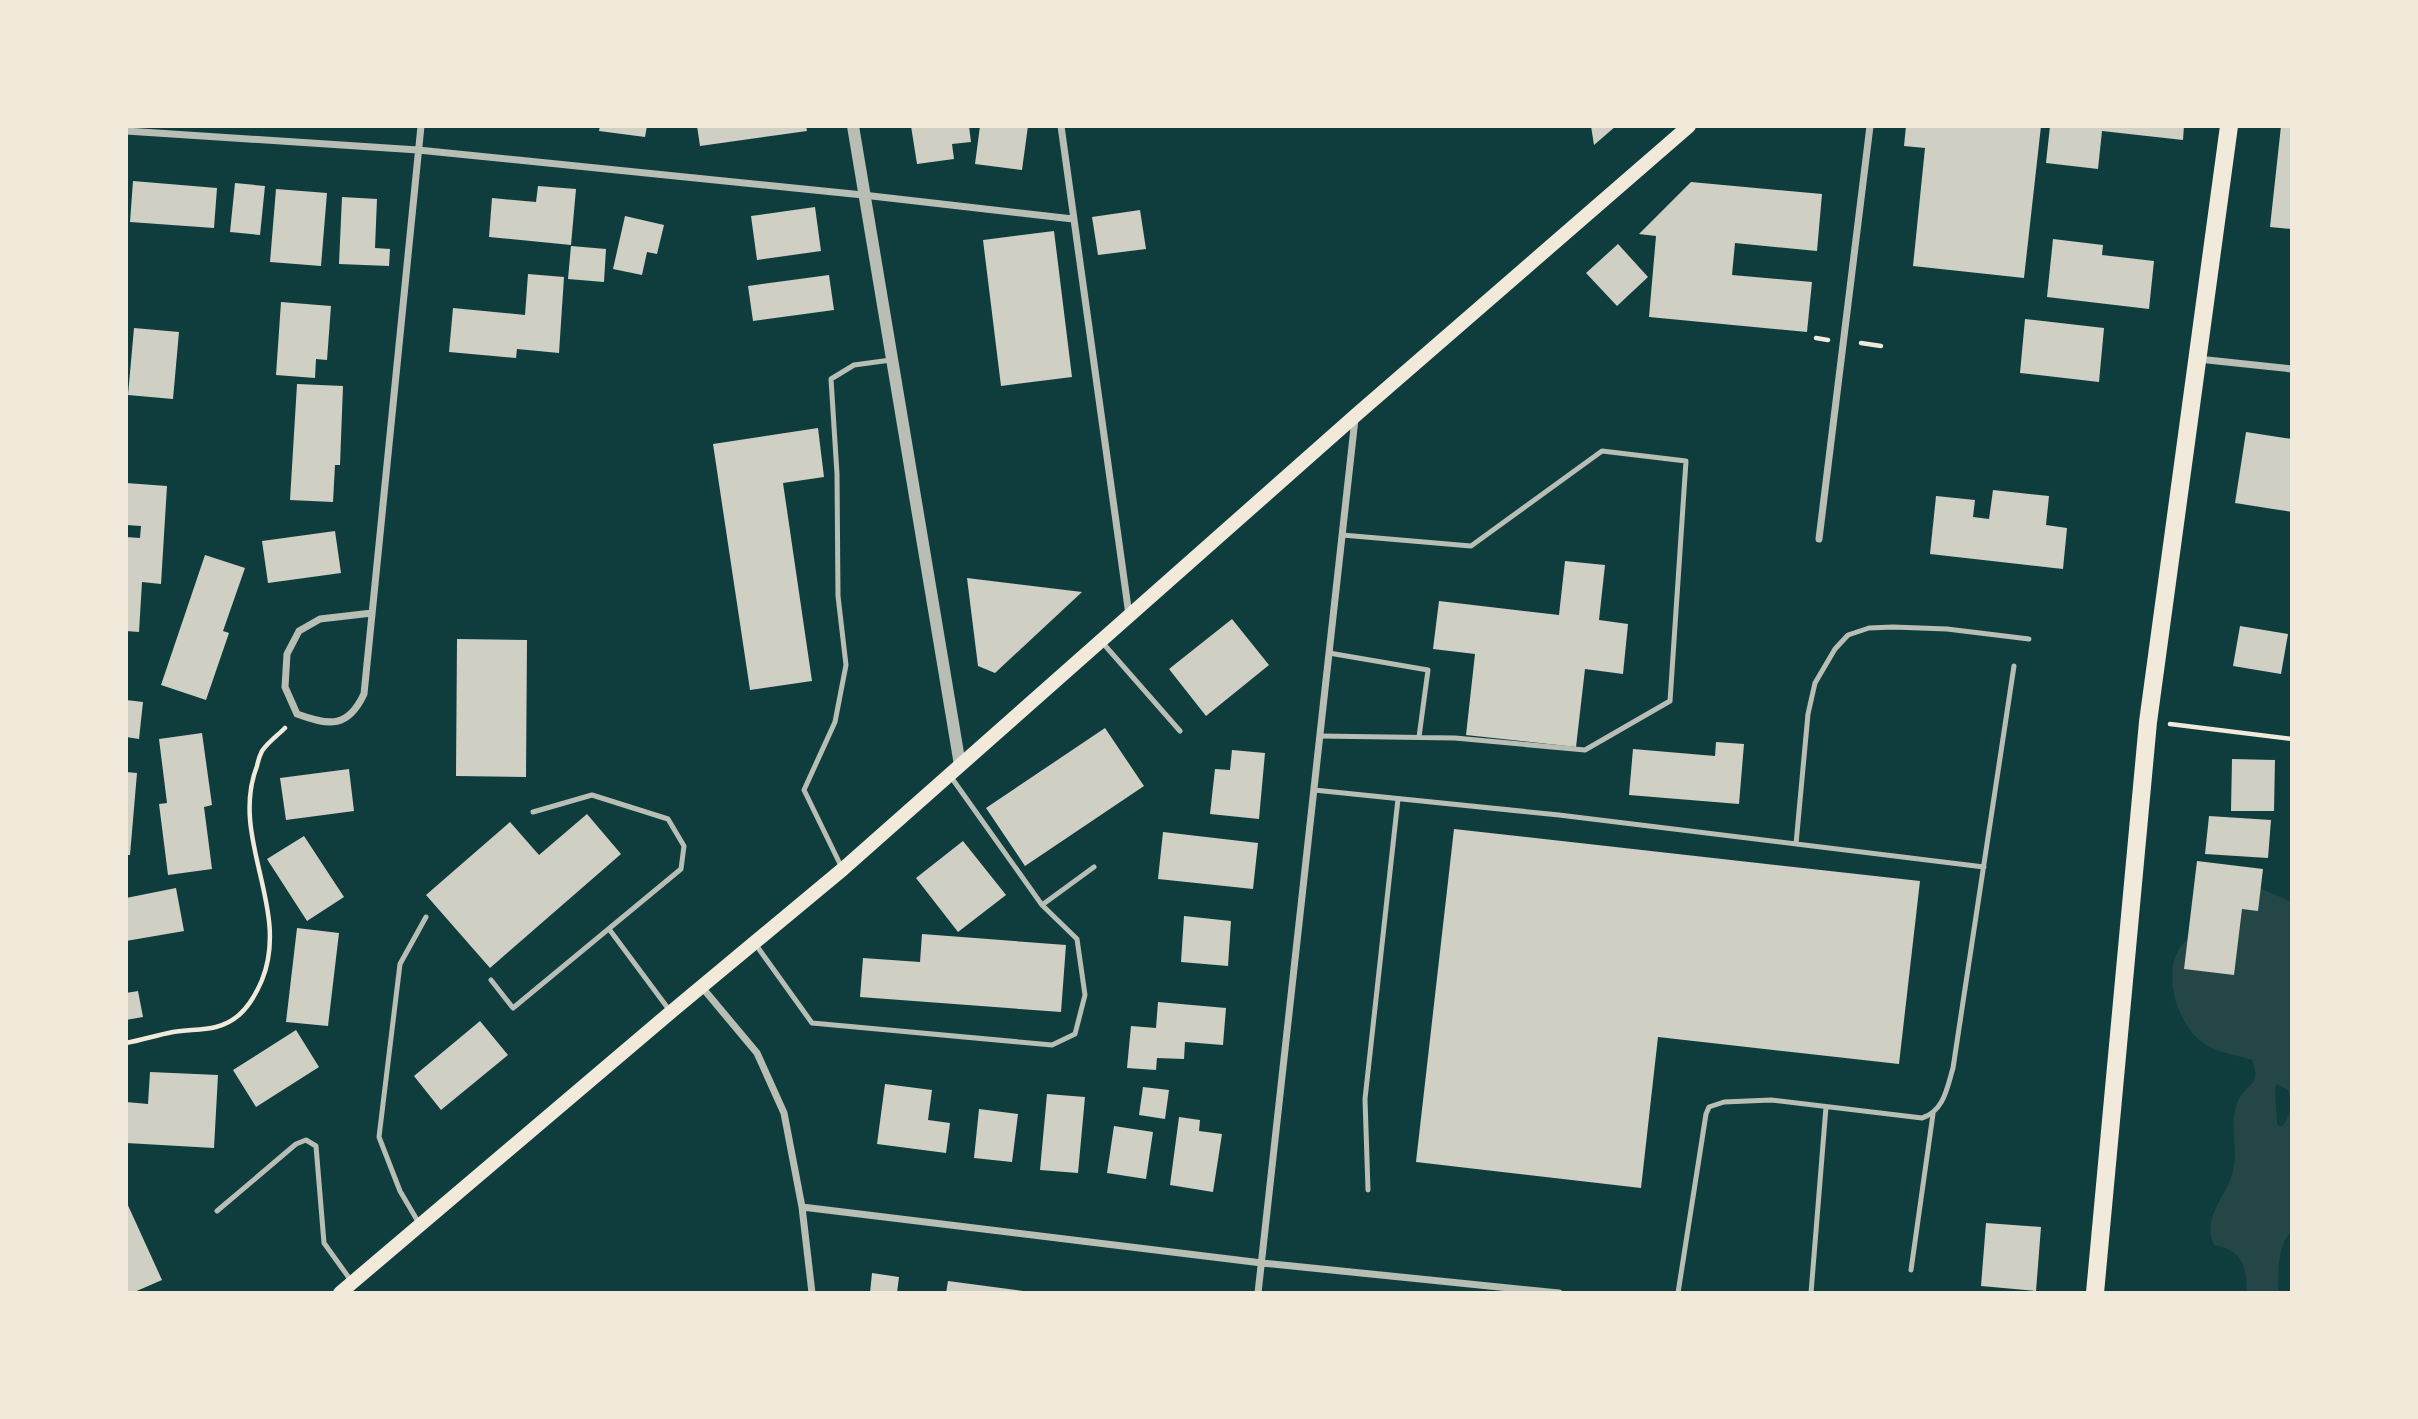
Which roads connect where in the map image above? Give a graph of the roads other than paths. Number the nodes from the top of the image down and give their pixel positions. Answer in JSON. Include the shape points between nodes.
{"nodes":[{"id":1,"x":421,"y":126,"type":"edge"},
{"id":2,"x":853,"y":126,"type":"edge"},
{"id":3,"x":1060,"y":126,"type":"edge"},
{"id":4,"x":1689,"y":126,"type":"edge"},
{"id":5,"x":1870,"y":126,"type":"edge"},
{"id":6,"x":2229,"y":126,"type":"edge"},
{"id":7,"x":126,"y":131,"type":"edge"},
{"id":8,"x":418,"y":150,"type":"junction"},
{"id":9,"x":863,"y":195,"type":"junction"},
{"id":10,"x":1073,"y":219,"type":"junction"},
{"id":11,"x":2198,"y":359,"type":"junction"},
{"id":12,"x":891,"y":360,"type":"junction"},
{"id":13,"x":2292,"y":369,"type":"edge"},
{"id":14,"x":1356,"y":415,"type":"junction"},
{"id":15,"x":1342,"y":535,"type":"junction"},
{"id":16,"x":1819,"y":539,"type":"dead end"},
{"id":17,"x":372,"y":613,"type":"junction"},
{"id":18,"x":1129,"y":616,"type":"junction"},
{"id":19,"x":2029,"y":639,"type":"dead end"},
{"id":20,"x":1101,"y":641,"type":"junction"},
{"id":21,"x":1329,"y":653,"type":"junction"},
{"id":22,"x":2014,"y":666,"type":"dead end"},
{"id":23,"x":1180,"y":731,"type":"dead end"},
{"id":24,"x":1320,"y":736,"type":"junction"},
{"id":25,"x":1419,"y":737,"type":"junction"},
{"id":26,"x":955,"y":770,"type":"junction"},
{"id":27,"x":1314,"y":790,"type":"junction"},
{"id":28,"x":1398,"y":799,"type":"junction"},
{"id":29,"x":533,"y":811,"type":"dead end"},
{"id":30,"x":1796,"y":844,"type":"junction"},
{"id":31,"x":1094,"y":867,"type":"dead end"},
{"id":32,"x":1984,"y":867,"type":"junction"},
{"id":33,"x":843,"y":869,"type":"junction"},
{"id":34,"x":1042,"y":905,"type":"junction"},
{"id":35,"x":426,"y":917,"type":"dead end"},
{"id":36,"x":609,"y":929,"type":"junction"},
{"id":37,"x":754,"y":943,"type":"junction"},
{"id":38,"x":491,"y":980,"type":"dead end"},
{"id":39,"x":701,"y":986,"type":"junction"},
{"id":40,"x":671,"y":1012,"type":"junction"},
{"id":41,"x":1826,"y":1107,"type":"junction"},
{"id":42,"x":1933,"y":1114,"type":"junction"},
{"id":43,"x":1368,"y":1190,"type":"dead end"},
{"id":44,"x":802,"y":1207,"type":"junction"},
{"id":45,"x":217,"y":1211,"type":"dead end"},
{"id":46,"x":420,"y":1225,"type":"junction"},
{"id":47,"x":1262,"y":1263,"type":"junction"},
{"id":48,"x":1911,"y":1270,"type":"dead end"},
{"id":49,"x":352,"y":1282,"type":"junction"},
{"id":50,"x":340,"y":1293,"type":"edge"},
{"id":51,"x":812,"y":1293,"type":"edge"},
{"id":52,"x":1258,"y":1293,"type":"edge"},
{"id":53,"x":1559,"y":1293,"type":"edge"},
{"id":54,"x":1678,"y":1293,"type":"edge"},
{"id":55,"x":1811,"y":1293,"type":"edge"},
{"id":56,"x":2095,"y":1293,"type":"edge"}],
"edges":[{"from":1,"to":8,"type":"street"},
{"from":2,"to":9,"type":"street"},
{"from":3,"to":10,"type":"street"},
{"from":4,"to":14,"type":"main road"},
{"from":5,"to":16,"type":"street"},
{"from":6,"to":11,"type":"main road"},
{"from":7,"to":8,"type":"street"},
{"from":8,"to":9,"type":"street"},
{"from":8,"to":17,"type":"street"},
{"from":9,"to":10,"type":"street"},
{"from":9,"to":12,"type":"street"},
{"from":10,"to":18,"type":"street"},
{"from":11,"to":13,"type":"street"},
{"from":11,"to":56,"type":"main road","via":[[2148,722]]},
{"from":12,"to":26,"type":"street"},
{"from":12,"to":33,"type":"lane","via":[[854,365],[831,379],[838,596],[846,665],[835,722],[804,790]]},
{"from":14,"to":15,"type":"street"},
{"from":14,"to":18,"type":"main road"},
{"from":15,"to":21,"type":"street"},
{"from":15,"to":25,"type":"lane","via":[[1471,546],[1602,451],[1686,461],[1670,701],[1585,750]]},
{"from":17,"to":17,"type":"street","via":[[364,694],[357,709],[343,721],[321,723],[298,715],[285,687],[287,654],[299,631],[320,619]]},
{"from":18,"to":20,"type":"main road"},
{"from":19,"to":30,"type":"lane","via":[[1893,627],[1849,635],[1835,649],[1815,684]]},
{"from":20,"to":23,"type":"lane"},
{"from":20,"to":26,"type":"main road"},
{"from":21,"to":24,"type":"street"},
{"from":21,"to":25,"type":"lane","via":[[1428,670]]},
{"from":22,"to":32,"type":"lane"},
{"from":24,"to":25,"type":"lane"},
{"from":24,"to":27,"type":"street"},
{"from":26,"to":33,"type":"main road"},
{"from":26,"to":34,"type":"lane"},
{"from":27,"to":28,"type":"lane"},
{"from":27,"to":47,"type":"street"},
{"from":28,"to":30,"type":"lane"},
{"from":28,"to":43,"type":"lane","via":[[1365,1099]]},
{"from":29,"to":36,"type":"lane","via":[[592,795],[668,819],[684,846],[681,869]]},
{"from":30,"to":32,"type":"lane"},
{"from":31,"to":34,"type":"lane"},
{"from":32,"to":42,"type":"lane","via":[[1953,1068],[1943,1102]]},
{"from":33,"to":37,"type":"main road"},
{"from":34,"to":37,"type":"lane","via":[[1077,939],[1085,995],[1075,1034],[1052,1045],[812,1023]]},
{"from":35,"to":46,"type":"lane","via":[[400,964],[379,1137],[400,1191]]},
{"from":36,"to":38,"type":"lane","via":[[513,1008]]},
{"from":36,"to":40,"type":"lane"},
{"from":37,"to":39,"type":"main road"},
{"from":39,"to":40,"type":"main road"},
{"from":39,"to":44,"type":"street","via":[[757,1053],[785,1113]]},
{"from":40,"to":46,"type":"main road"},
{"from":41,"to":42,"type":"lane","via":[[1922,1118]]},
{"from":41,"to":54,"type":"lane","via":[[1748,1100],[1709,1107]]},
{"from":41,"to":55,"type":"lane"},
{"from":42,"to":48,"type":"lane"},
{"from":44,"to":47,"type":"street"},
{"from":44,"to":51,"type":"street"},
{"from":45,"to":49,"type":"lane","via":[[306,1140],[316,1146],[324,1243]]},
{"from":46,"to":49,"type":"main road"},
{"from":47,"to":52,"type":"street"},
{"from":47,"to":53,"type":"street"},
{"from":49,"to":50,"type":"main road"}]}
